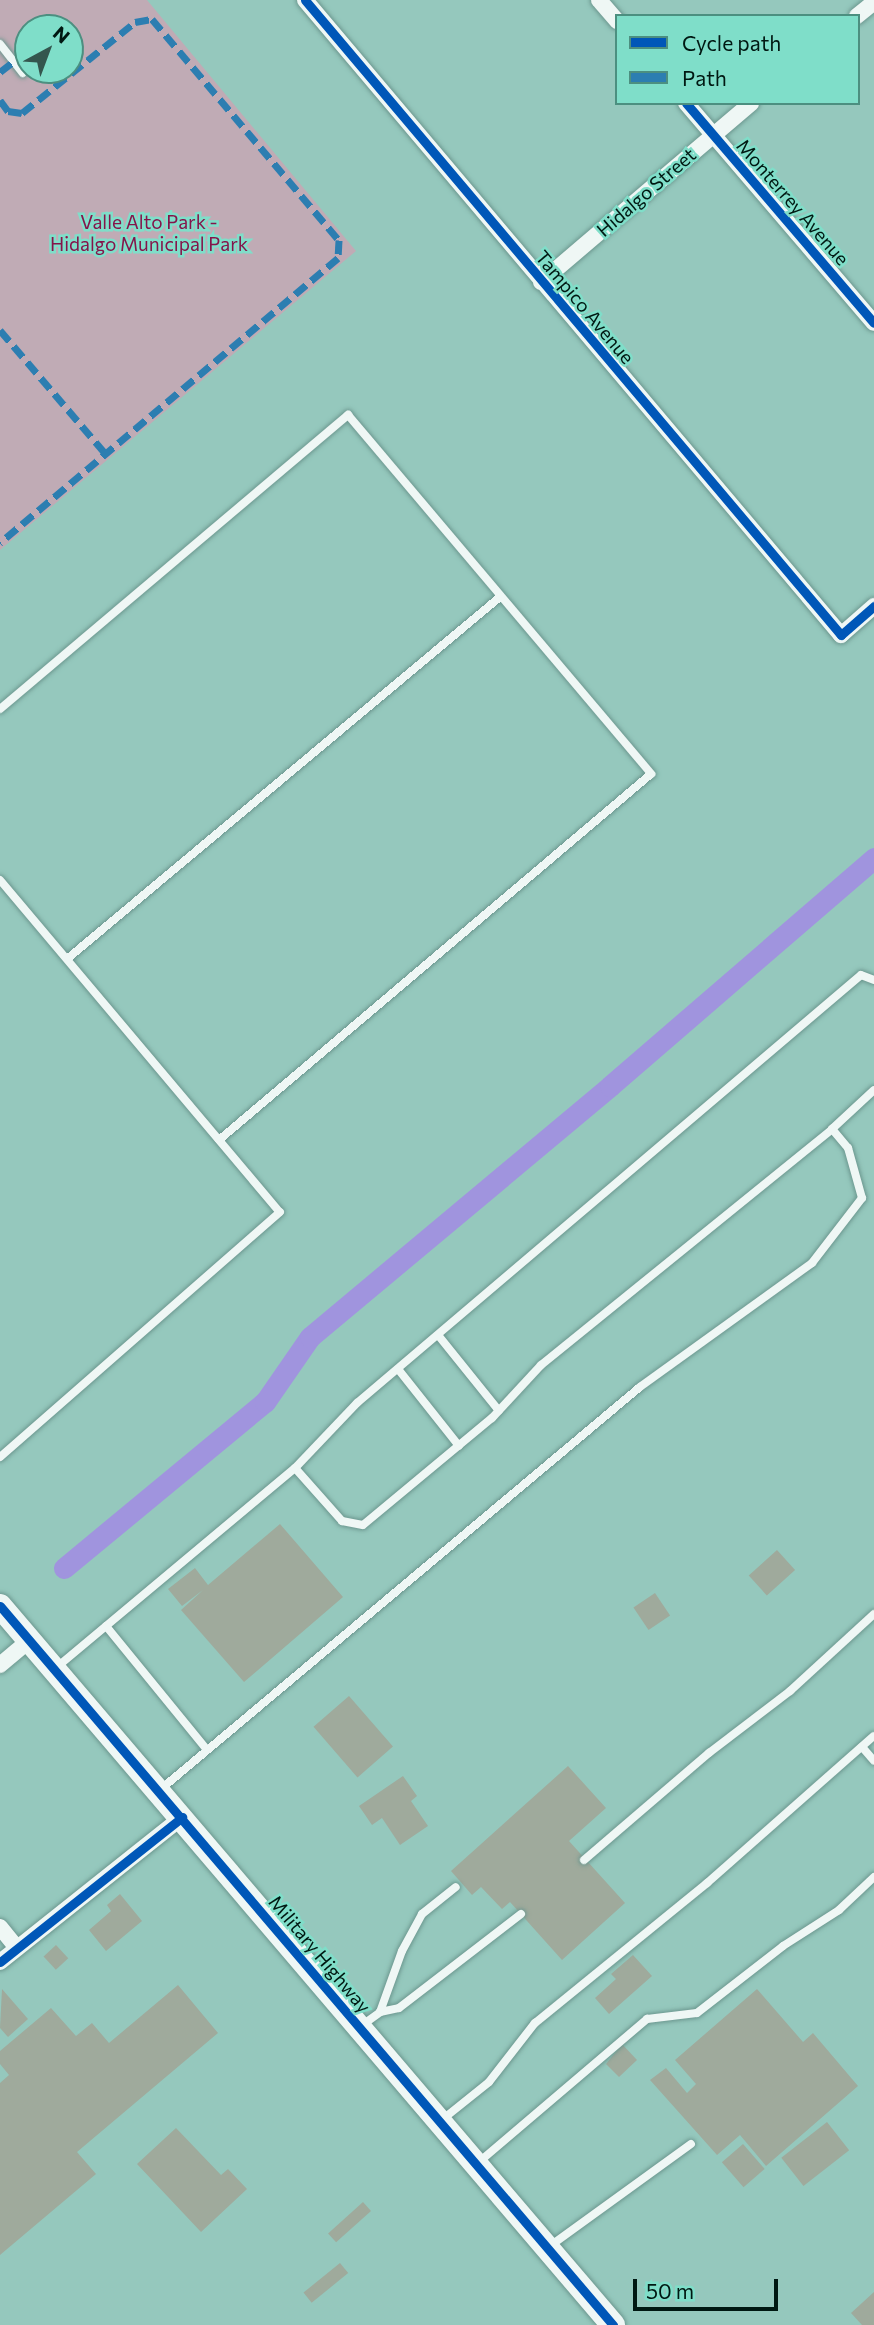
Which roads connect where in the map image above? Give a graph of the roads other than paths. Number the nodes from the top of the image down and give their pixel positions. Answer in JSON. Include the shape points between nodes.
{"nodes":[{"id":1,"x":305,"y":0,"type":"edge"},
{"id":2,"x":599,"y":0,"type":"edge"},
{"id":3,"x":874,"y":2,"type":"edge"},
{"id":4,"x":859,"y":14,"type":"edge"},
{"id":5,"x":615,"y":19,"type":"edge"},
{"id":6,"x":0,"y":44,"type":"edge"},
{"id":7,"x":14,"y":62,"type":"edge"},
{"id":8,"x":688,"y":105,"type":"edge"},
{"id":9,"x":749,"y":105,"type":"edge"},
{"id":10,"x":713,"y":135,"type":"junction"},
{"id":11,"x":541,"y":282,"type":"junction"},
{"id":12,"x":874,"y":323,"type":"edge"},
{"id":13,"x":500,"y":597,"type":"junction"},
{"id":14,"x":874,"y":606,"type":"edge"},
{"id":15,"x":0,"y":709,"type":"edge"},
{"id":16,"x":0,"y":880,"type":"edge"},
{"id":17,"x":66,"y":959,"type":"junction"},
{"id":18,"x":874,"y":980,"type":"edge"},
{"id":19,"x":874,"y":1090,"type":"edge"},
{"id":20,"x":832,"y":1129,"type":"junction"},
{"id":21,"x":219,"y":1140,"type":"junction"},
{"id":22,"x":438,"y":1335,"type":"junction"},
{"id":23,"x":398,"y":1369,"type":"junction"},
{"id":24,"x":499,"y":1411,"type":"junction"},
{"id":25,"x":458,"y":1446,"type":"junction"},
{"id":26,"x":0,"y":1457,"type":"edge"},
{"id":27,"x":295,"y":1468,"type":"junction"},
{"id":28,"x":0,"y":1606,"type":"edge"},
{"id":29,"x":874,"y":1614,"type":"edge"},
{"id":30,"x":106,"y":1626,"type":"junction"},
{"id":31,"x":29,"y":1641,"type":"junction"},
{"id":32,"x":0,"y":1665,"type":"edge"},
{"id":33,"x":54,"y":1670,"type":"junction"},
{"id":34,"x":874,"y":1736,"type":"edge"},
{"id":35,"x":862,"y":1747,"type":"junction"},
{"id":36,"x":208,"y":1750,"type":"junction"},
{"id":37,"x":874,"y":1761,"type":"edge"},
{"id":38,"x":159,"y":1790,"type":"junction"},
{"id":39,"x":182,"y":1817,"type":"junction"},
{"id":40,"x":584,"y":1860,"type":"dead end"},
{"id":41,"x":874,"y":1877,"type":"edge"},
{"id":42,"x":456,"y":1886,"type":"dead end"},
{"id":43,"x":522,"y":1914,"type":"dead end"},
{"id":44,"x":0,"y":1927,"type":"edge"},
{"id":45,"x":17,"y":1948,"type":"junction"},
{"id":46,"x":0,"y":1962,"type":"edge"},
{"id":47,"x":380,"y":2012,"type":"junction"},
{"id":48,"x":358,"y":2027,"type":"junction"},
{"id":49,"x":440,"y":2121,"type":"junction"},
{"id":50,"x":691,"y":2144,"type":"dead end"},
{"id":51,"x":476,"y":2164,"type":"junction"},
{"id":52,"x":547,"y":2248,"type":"junction"},
{"id":53,"x":613,"y":2325,"type":"edge"}],
"edges":[{"from":1,"to":11,"type":"street","name":"Tampico Avenue"},
{"from":2,"to":5,"type":"street"},
{"from":3,"to":4,"type":"street"},
{"from":6,"to":7,"type":"lane"},
{"from":8,"to":10,"type":"street","name":"Monterrey Avenue"},
{"from":9,"to":10,"type":"street","name":"Hidalgo Street"},
{"from":10,"to":11,"type":"street","name":"Hidalgo Street"},
{"from":10,"to":12,"type":"street","name":"Monterrey Avenue"},
{"from":11,"to":14,"type":"street","name":"Tampico Avenue","via":[[841,635]]},
{"from":13,"to":15,"type":"lane","via":[[348,415]]},
{"from":13,"to":17,"type":"lane"},
{"from":13,"to":21,"type":"lane","via":[[651,774]]},
{"from":16,"to":17,"type":"lane"},
{"from":17,"to":21,"type":"lane"},
{"from":18,"to":22,"type":"lane","via":[[861,975]]},
{"from":19,"to":20,"type":"lane"},
{"from":20,"to":24,"type":"lane","via":[[541,1365]]},
{"from":20,"to":36,"type":"lane","via":[[848,1147],[862,1198],[812,1263],[640,1387]]},
{"from":21,"to":26,"type":"lane","via":[[280,1212]]},
{"from":22,"to":23,"type":"lane"},
{"from":22,"to":24,"type":"lane"},
{"from":23,"to":25,"type":"lane"},
{"from":23,"to":27,"type":"lane"},
{"from":24,"to":25,"type":"lane"},
{"from":25,"to":27,"type":"lane","via":[[363,1525],[342,1521]]},
{"from":27,"to":30,"type":"lane"},
{"from":28,"to":31,"type":"main road","name":"Military Highway"},
{"from":29,"to":40,"type":"lane","via":[[790,1691]]},
{"from":30,"to":33,"type":"lane"},
{"from":30,"to":36,"type":"lane"},
{"from":31,"to":32,"type":"street"},
{"from":31,"to":33,"type":"main road","name":"Military Highway"},
{"from":33,"to":38,"type":"main road","name":"Military Highway"},
{"from":34,"to":35,"type":"lane"},
{"from":35,"to":37,"type":"lane"},
{"from":35,"to":49,"type":"lane","via":[[707,1884],[534,2023],[488,2082]]},
{"from":36,"to":38,"type":"lane"},
{"from":38,"to":39,"type":"main road","name":"Military Highway"},
{"from":39,"to":45,"type":"street"},
{"from":39,"to":48,"type":"main road","name":"Military Highway"},
{"from":41,"to":51,"type":"lane","via":[[839,1910],[783,1946],[697,2013],[648,2019]]},
{"from":42,"to":47,"type":"lane","via":[[422,1914],[402,1951]]},
{"from":43,"to":47,"type":"lane","via":[[399,2008]]},
{"from":44,"to":45,"type":"street"},
{"from":45,"to":46,"type":"street"},
{"from":47,"to":48,"type":"lane"},
{"from":48,"to":49,"type":"main road","name":"Military Highway"},
{"from":49,"to":51,"type":"main road","name":"Military Highway"},
{"from":50,"to":52,"type":"lane"},
{"from":51,"to":52,"type":"main road","name":"Military Highway"},
{"from":52,"to":53,"type":"main road","name":"Military Highway"}]}
